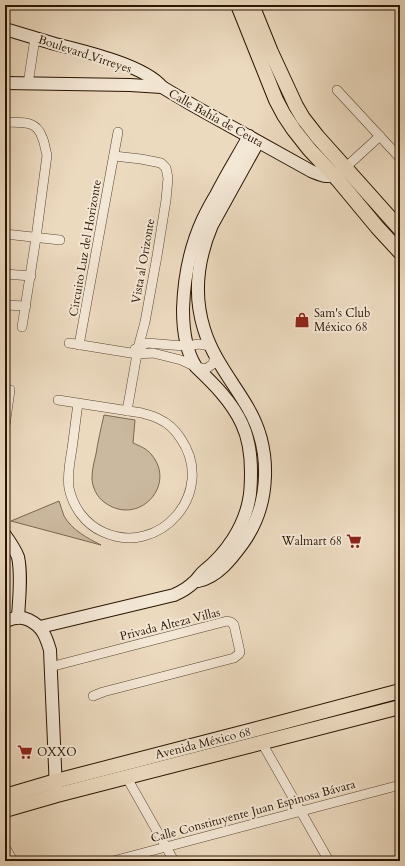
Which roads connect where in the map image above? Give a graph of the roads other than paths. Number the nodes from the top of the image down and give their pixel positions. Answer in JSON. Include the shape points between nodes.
{"nodes":[{"id":1,"x":238,"y":5,"type":"edge"},
{"id":2,"x":252,"y":5,"type":"edge"},
{"id":3,"x":5,"y":29,"type":"edge"},
{"id":4,"x":35,"y":38,"type":"junction"},
{"id":5,"x":5,"y":83,"type":"edge"},
{"id":6,"x":28,"y":84,"type":"junction"},
{"id":7,"x":162,"y":87,"type":"junction"},
{"id":8,"x":337,"y":90,"type":"dead end"},
{"id":9,"x":5,"y":122,"type":"edge"},
{"id":10,"x":118,"y":132,"type":"dead end"},
{"id":11,"x":380,"y":136,"type":"junction"},
{"id":12,"x":254,"y":139,"type":"junction"},
{"id":13,"x":114,"y":156,"type":"junction"},
{"id":14,"x":400,"y":158,"type":"edge"},
{"id":15,"x":346,"y":167,"type":"junction"},
{"id":16,"x":333,"y":176,"type":"junction"},
{"id":17,"x":400,"y":229,"type":"edge"},
{"id":18,"x":5,"y":234,"type":"edge"},
{"id":19,"x":36,"y":238,"type":"junction"},
{"id":20,"x":60,"y":240,"type":"dead end"},
{"id":21,"x":400,"y":252,"type":"edge"},
{"id":22,"x":5,"y":274,"type":"edge"},
{"id":23,"x":31,"y":276,"type":"junction"},
{"id":24,"x":5,"y":305,"type":"edge"},
{"id":25,"x":26,"y":306,"type":"junction"},
{"id":26,"x":22,"y":327,"type":"dead end"},
{"id":27,"x":69,"y":343,"type":"dead end"},
{"id":28,"x":79,"y":345,"type":"junction"},
{"id":29,"x":187,"y":346,"type":"junction"},
{"id":30,"x":212,"y":350,"type":"junction"},
{"id":31,"x":138,"y":351,"type":"junction"},
{"id":32,"x":196,"y":367,"type":"junction"},
{"id":33,"x":8,"y":389,"type":"edge"},
{"id":34,"x":58,"y":400,"type":"dead end"},
{"id":35,"x":78,"y":403,"type":"junction"},
{"id":36,"x":127,"y":411,"type":"junction"},
{"id":37,"x":5,"y":426,"type":"edge"},
{"id":38,"x":5,"y":536,"type":"edge"},
{"id":39,"x":195,"y":582,"type":"junction"},
{"id":40,"x":18,"y":617,"type":"junction"},
{"id":41,"x":5,"y":621,"type":"edge"},
{"id":42,"x":40,"y":627,"type":"junction"},
{"id":43,"x":50,"y":667,"type":"junction"},
{"id":44,"x":400,"y":690,"type":"edge"},
{"id":45,"x":93,"y":696,"type":"dead end"},
{"id":46,"x":398,"y":711,"type":"edge"},
{"id":47,"x":262,"y":743,"type":"junction"},
{"id":48,"x":127,"y":778,"type":"junction"},
{"id":49,"x":56,"y":781,"type":"junction"},
{"id":50,"x":400,"y":784,"type":"edge"},
{"id":51,"x":57,"y":795,"type":"junction"},
{"id":52,"x":5,"y":796,"type":"edge"},
{"id":53,"x":5,"y":810,"type":"edge"},
{"id":54,"x":300,"y":810,"type":"junction"},
{"id":55,"x":5,"y":847,"type":"edge"},
{"id":56,"x":166,"y":847,"type":"junction"},
{"id":57,"x":13,"y":861,"type":"edge"},
{"id":58,"x":113,"y":861,"type":"edge"},
{"id":59,"x":174,"y":861,"type":"edge"},
{"id":60,"x":329,"y":861,"type":"edge"}],
"edges":[{"from":1,"to":16,"type":"main road","via":[[284,115]]},
{"from":2,"to":15,"type":"main road","via":[[296,106],[317,136]]},
{"from":3,"to":4,"type":"street","name":"Boulevard Virreyes"},
{"from":4,"to":6,"type":"street"},
{"from":4,"to":7,"type":"street","name":"Boulevard Virreyes","via":[[123,64],[152,78]]},
{"from":5,"to":6,"type":"street","name":"Calle Bahía de Ceuta"},
{"from":6,"to":7,"type":"street","name":"Calle Bahía de Ceuta"},
{"from":7,"to":12,"type":"street","name":"Calle Bahía de Ceuta"},
{"from":8,"to":11,"type":"street"},
{"from":9,"to":19,"type":"street","via":[[32,124],[42,135],[47,155]]},
{"from":10,"to":13,"type":"street","name":"Circuito Luz del Horizonte"},
{"from":11,"to":14,"type":"street"},
{"from":11,"to":15,"type":"street"},
{"from":12,"to":16,"type":"street","name":"Calle Bahía de Ceuta","via":[[311,171]]},
{"from":12,"to":29,"type":"street","via":[[202,220],[190,254],[183,301]]},
{"from":12,"to":30,"type":"street","via":[[212,225],[201,259],[198,300],[204,329]]},
{"from":13,"to":28,"type":"street","name":"Circuito Luz del Horizonte"},
{"from":13,"to":31,"type":"street","name":"Vista al Orizonte","via":[[161,163],[166,168],[168,178],[156,263]]},
{"from":15,"to":16,"type":"street"},
{"from":15,"to":17,"type":"main road"},
{"from":16,"to":21,"type":"main road"},
{"from":18,"to":19,"type":"street"},
{"from":19,"to":20,"type":"street"},
{"from":19,"to":23,"type":"street"},
{"from":22,"to":23,"type":"street"},
{"from":23,"to":25,"type":"street"},
{"from":24,"to":25,"type":"street"},
{"from":25,"to":26,"type":"street"},
{"from":27,"to":28,"type":"street"},
{"from":28,"to":31,"type":"street","via":[[128,353]]},
{"from":29,"to":30,"type":"street","via":[[199,344]]},
{"from":29,"to":31,"type":"street","via":[[147,343]]},
{"from":29,"to":32,"type":"street"},
{"from":30,"to":32,"type":"street","via":[[213,364],[206,368]]},
{"from":30,"to":39,"type":"street","via":[[258,428],[263,446],[265,481],[259,512],[248,537],[223,567],[205,580]]},
{"from":31,"to":32,"type":"street","via":[[181,360]]},
{"from":31,"to":36,"type":"street","name":"Vista al Orizonte"},
{"from":32,"to":39,"type":"street","via":[[225,397],[242,424],[250,451],[251,481],[250,499],[236,534]]},
{"from":33,"to":37,"type":"street"},
{"from":34,"to":35,"type":"street"},
{"from":35,"to":36,"type":"street"},
{"from":35,"to":36,"type":"street","via":[[68,474],[74,502],[86,520],[98,530],[114,536],[135,538],[158,530],[179,513],[188,498],[192,464],[187,449],[172,428],[159,419]]},
{"from":38,"to":40,"type":"street","via":[[14,548],[19,568]]},
{"from":39,"to":42,"type":"street","via":[[174,595]]},
{"from":40,"to":41,"type":"street"},
{"from":40,"to":42,"type":"street"},
{"from":42,"to":43,"type":"street","via":[[50,650]]},
{"from":43,"to":45,"type":"street","name":"Privada Alteza Villas","via":[[227,621],[234,625],[240,652],[234,658]]},
{"from":43,"to":49,"type":"street"},
{"from":44,"to":49,"type":"main road","name":"Avenida México 68"},
{"from":46,"to":47,"type":"main road","name":"Avenida México 68"},
{"from":47,"to":48,"type":"main road","name":"Avenida México 68"},
{"from":47,"to":54,"type":"street"},
{"from":48,"to":51,"type":"main road","name":"Avenida México 68"},
{"from":48,"to":56,"type":"street"},
{"from":49,"to":51,"type":"street"},
{"from":49,"to":52,"type":"main road","name":"Avenida México 68"},
{"from":50,"to":54,"type":"street","name":"Calle Constituyente Juan Espinosa Bávara"},
{"from":51,"to":53,"type":"main road","name":"Avenida México 68"},
{"from":54,"to":56,"type":"street","name":"Calle Constituyente Juan Espinosa Bávara"},
{"from":54,"to":60,"type":"street"},
{"from":55,"to":57,"type":"street"},
{"from":56,"to":58,"type":"street","name":"Calle Constituyente Juan Espinosa Bávara"},
{"from":56,"to":59,"type":"street"}]}
